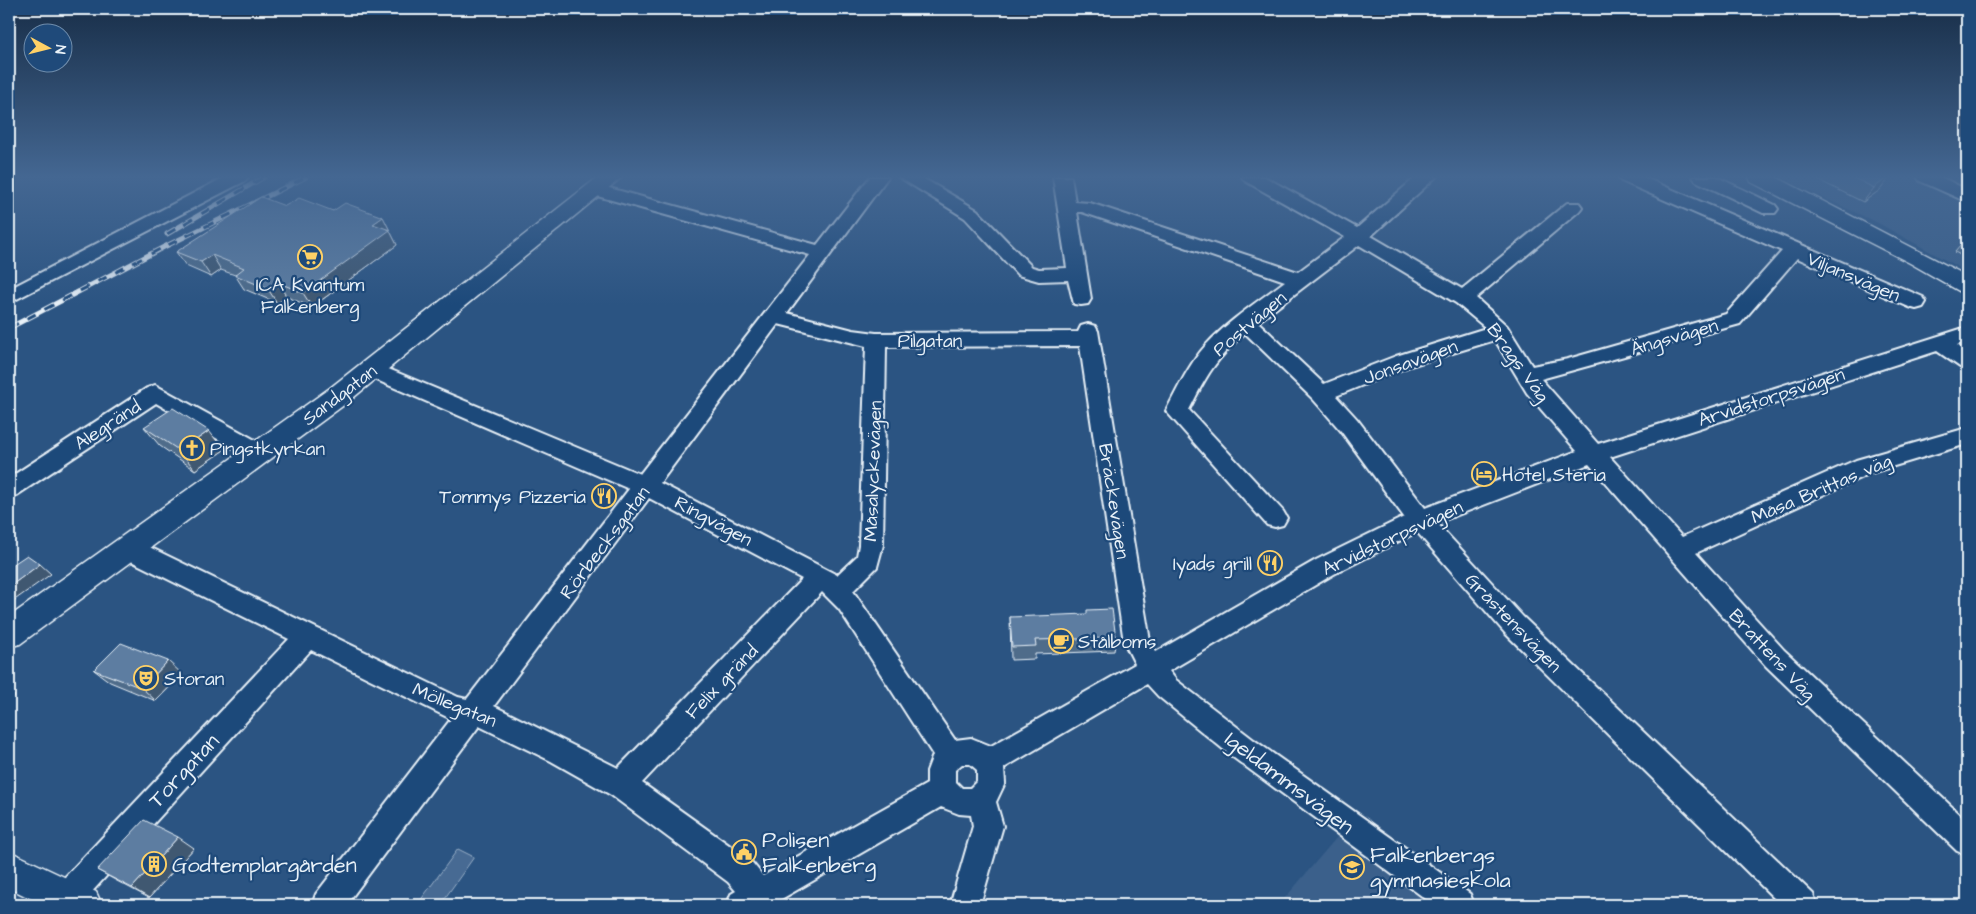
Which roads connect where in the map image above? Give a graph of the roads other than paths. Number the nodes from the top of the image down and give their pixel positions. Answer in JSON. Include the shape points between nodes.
{"nodes":[{"id":1,"x":157,"y":220,"type":"edge"},
{"id":2,"x":560,"y":220,"type":"edge"},
{"id":3,"x":718,"y":220,"type":"edge"},
{"id":4,"x":846,"y":220,"type":"edge"},
{"id":5,"x":976,"y":220,"type":"edge"},
{"id":6,"x":1069,"y":220,"type":"edge"},
{"id":7,"x":1121,"y":220,"type":"edge"},
{"id":8,"x":1329,"y":220,"type":"edge"},
{"id":9,"x":1377,"y":220,"type":"edge"},
{"id":10,"x":1558,"y":220,"type":"edge"},
{"id":11,"x":1724,"y":220,"type":"edge"},
{"id":12,"x":1843,"y":220,"type":"edge"},
{"id":13,"x":1359,"y":236,"type":"junction"},
{"id":14,"x":1793,"y":250,"type":"junction"},
{"id":15,"x":821,"y":252,"type":"junction"},
{"id":16,"x":1077,"y":274,"type":"junction"},
{"id":17,"x":1300,"y":280,"type":"junction"},
{"id":18,"x":1967,"y":286,"type":"edge"},
{"id":19,"x":9,"y":297,"type":"edge"},
{"id":20,"x":1463,"y":298,"type":"junction"},
{"id":21,"x":1082,"y":299,"type":"dead end"},
{"id":22,"x":1916,"y":302,"type":"dead end"},
{"id":23,"x":773,"y":316,"type":"junction"},
{"id":24,"x":1247,"y":320,"type":"junction"},
{"id":25,"x":1500,"y":331,"type":"junction"},
{"id":26,"x":1967,"y":334,"type":"edge"},
{"id":27,"x":1088,"y":335,"type":"joint"},
{"id":28,"x":876,"y":340,"type":"junction"},
{"id":29,"x":1940,"y":343,"type":"junction"},
{"id":30,"x":1967,"y":362,"type":"edge"},
{"id":31,"x":372,"y":370,"type":"junction"},
{"id":32,"x":1526,"y":375,"type":"junction"},
{"id":33,"x":1321,"y":394,"type":"junction"},
{"id":34,"x":1967,"y":436,"type":"edge"},
{"id":35,"x":260,"y":453,"type":"junction"},
{"id":36,"x":1592,"y":454,"type":"junction"},
{"id":37,"x":647,"y":486,"type":"junction"},
{"id":38,"x":9,"y":489,"type":"edge"},
{"id":39,"x":1275,"y":518,"type":"dead end"},
{"id":40,"x":1420,"y":520,"type":"junction"},
{"id":41,"x":128,"y":548,"type":"junction"},
{"id":42,"x":1678,"y":550,"type":"junction"},
{"id":43,"x":829,"y":584,"type":"junction"},
{"id":44,"x":9,"y":634,"type":"edge"},
{"id":45,"x":308,"y":636,"type":"junction"},
{"id":46,"x":1151,"y":669,"type":"junction"},
{"id":47,"x":474,"y":714,"type":"junction"},
{"id":48,"x":950,"y":756,"type":"junction"},
{"id":49,"x":989,"y":762,"type":"junction"},
{"id":50,"x":621,"y":785,"type":"junction"},
{"id":51,"x":944,"y":790,"type":"junction"},
{"id":52,"x":977,"y":799,"type":"junction"},
{"id":53,"x":1967,"y":841,"type":"edge"},
{"id":54,"x":9,"y":869,"type":"edge"},
{"id":55,"x":750,"y":900,"type":"edge"},
{"id":56,"x":70,"y":903,"type":"edge"},
{"id":57,"x":327,"y":905,"type":"edge"},
{"id":58,"x":965,"y":905,"type":"edge"},
{"id":59,"x":1458,"y":905,"type":"edge"},
{"id":60,"x":1802,"y":905,"type":"edge"}],
"edges":[{"from":1,"to":19,"type":"street"},
{"from":2,"to":31,"type":"main road","name":"Sandgatan"},
{"from":3,"to":15,"type":"street"},
{"from":4,"to":15,"type":"street","name":"Rörbecksgatan"},
{"from":5,"to":16,"type":"street","via":[[1026,271],[1039,275]]},
{"from":6,"to":16,"type":"street"},
{"from":7,"to":17,"type":"street"},
{"from":8,"to":13,"type":"street"},
{"from":9,"to":13,"type":"street","name":"Postvägen"},
{"from":10,"to":20,"type":"street"},
{"from":11,"to":14,"type":"street","name":"Viljansvägen"},
{"from":12,"to":18,"type":"main road"},
{"from":13,"to":17,"type":"street","name":"Postvägen"},
{"from":13,"to":20,"type":"street","name":"Brags Väg"},
{"from":14,"to":22,"type":"street","name":"Viljansvägen"},
{"from":14,"to":32,"type":"street","name":"Ängsvägen","via":[[1733,319]]},
{"from":15,"to":23,"type":"street","name":"Rörbecksgatan"},
{"from":16,"to":21,"type":"street"},
{"from":17,"to":24,"type":"street","name":"Postvägen"},
{"from":20,"to":25,"type":"street","name":"Brags Väg"},
{"from":23,"to":28,"type":"street","name":"Pilgatan"},
{"from":23,"to":37,"type":"street","name":"Rörbecksgatan"},
{"from":24,"to":33,"type":"street","name":"Gråstensvägen","via":[[1255,332]]},
{"from":24,"to":39,"type":"street","name":"Postvägen","via":[[1214,349],[1177,411]]},
{"from":25,"to":32,"type":"street","name":"Brags Väg"},
{"from":25,"to":33,"type":"street","name":"Jonsavägen","via":[[1403,362]]},
{"from":26,"to":29,"type":"street","name":"Arvidstorpsvägen"},
{"from":27,"to":28,"type":"street","name":"Pilgatan"},
{"from":27,"to":46,"type":"street","name":"Bräckevägen","via":[[1137,642]]},
{"from":28,"to":43,"type":"street","name":"Måsalyckevägen","via":[[871,545],[868,560]]},
{"from":29,"to":30,"type":"street"},
{"from":29,"to":36,"type":"street","name":"Arvidstorpsvägen"},
{"from":31,"to":35,"type":"main road","name":"Sandgatan"},
{"from":31,"to":37,"type":"street","name":"Ringvägen"},
{"from":32,"to":36,"type":"street","name":"Brags Väg"},
{"from":33,"to":40,"type":"street","name":"Gråstensvägen","via":[[1349,425]]},
{"from":34,"to":42,"type":"street","name":"Måsa Brittas väg","via":[[1864,466]]},
{"from":35,"to":38,"type":"street","name":"Alegränd","via":[[155,393]]},
{"from":35,"to":41,"type":"main road","name":"Sandgatan"},
{"from":36,"to":40,"type":"street","name":"Arvidstorpsvägen"},
{"from":36,"to":42,"type":"street","name":"Brattens Väg"},
{"from":37,"to":43,"type":"street","name":"Ringvägen"},
{"from":37,"to":47,"type":"street","name":"Rörbecksgatan"},
{"from":40,"to":46,"type":"street","name":"Arvidstorpsvägen","via":[[1325,567]]},
{"from":40,"to":60,"type":"street","name":"Gråstensvägen","via":[[1514,625]]},
{"from":41,"to":44,"type":"main road","name":"Sandgatan"},
{"from":41,"to":45,"type":"street","name":"Möllegatan"},
{"from":42,"to":53,"type":"street","name":"Brattens Väg","via":[[1803,687]]},
{"from":43,"to":48,"type":"street","name":"Ringvägen","via":[[862,622]]},
{"from":43,"to":50,"type":"street","name":"Felix gränd"},
{"from":45,"to":47,"type":"street","name":"Möllegatan","via":[[454,708]]},
{"from":45,"to":56,"type":"street","name":"Torgatan"},
{"from":46,"to":49,"type":"street","name":"Arvidstorpsvägen"},
{"from":46,"to":59,"type":"street","name":"Igeldammsvägen","via":[[1167,688],[1244,749]]},
{"from":47,"to":50,"type":"street","name":"Möllegatan","via":[[499,722],[562,752]]},
{"from":47,"to":57,"type":"street","name":"Rörbecksgatan"},
{"from":48,"to":49,"type":"street","via":[[966,750]]},
{"from":48,"to":51,"type":"street","via":[[941,768],[940,783]]},
{"from":49,"to":52,"type":"street","via":[[993,779],[990,787]]},
{"from":50,"to":55,"type":"street","name":"Möllegatan","via":[[739,871]]},
{"from":51,"to":52,"type":"street","via":[[955,799]]},
{"from":51,"to":55,"type":"street"},
{"from":52,"to":58,"type":"street","via":[[986,813],[988,826]]},
{"from":54,"to":56,"type":"main road"}]}
